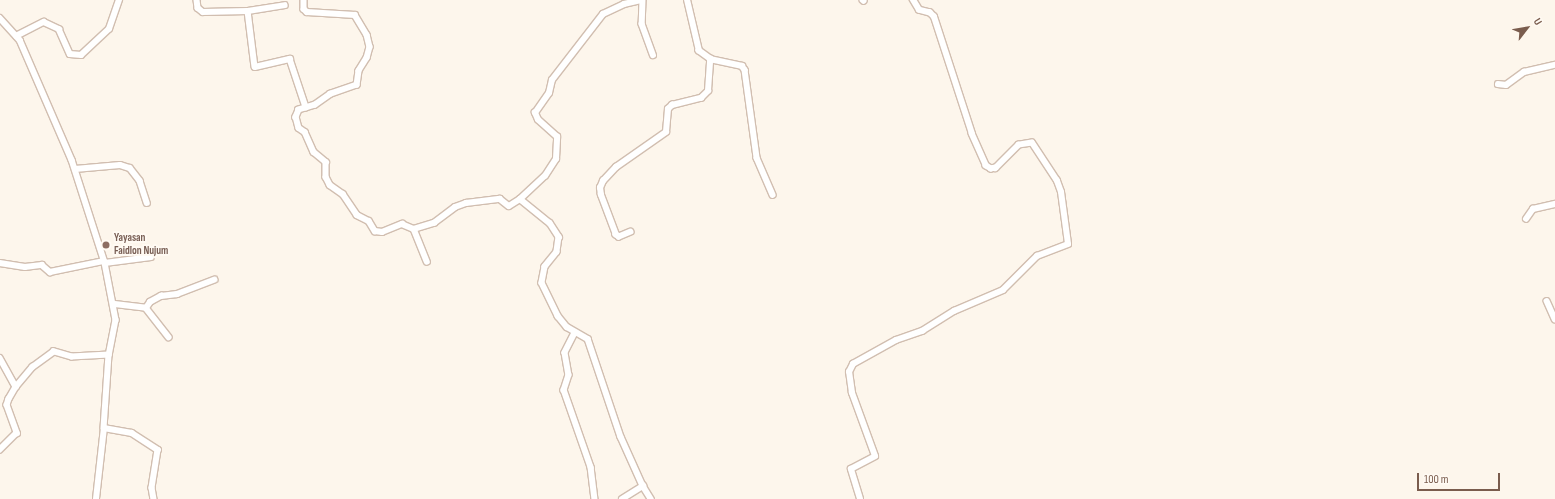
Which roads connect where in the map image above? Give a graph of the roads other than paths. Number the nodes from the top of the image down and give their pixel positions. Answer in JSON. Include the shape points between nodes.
{"nodes":[{"id":1,"x":119,"y":0,"type":"edge"},
{"id":2,"x":197,"y":0,"type":"edge"},
{"id":3,"x":304,"y":0,"type":"edge"},
{"id":4,"x":642,"y":0,"type":"edge"},
{"id":5,"x":687,"y":0,"type":"edge"},
{"id":6,"x":913,"y":0,"type":"edge"},
{"id":7,"x":285,"y":5,"type":"dead end"},
{"id":8,"x":248,"y":11,"type":"junction"},
{"id":9,"x":0,"y":18,"type":"edge"},
{"id":10,"x":16,"y":36,"type":"junction"},
{"id":11,"x":653,"y":55,"type":"dead end"},
{"id":12,"x":710,"y":59,"type":"junction"},
{"id":13,"x":1555,"y":65,"type":"edge"},
{"id":14,"x":1498,"y":84,"type":"dead end"},
{"id":15,"x":306,"y":107,"type":"junction"},
{"id":16,"x":74,"y":169,"type":"junction"},
{"id":17,"x":773,"y":195,"type":"dead end"},
{"id":18,"x":520,"y":199,"type":"junction"},
{"id":19,"x":147,"y":203,"type":"dead end"},
{"id":20,"x":1555,"y":204,"type":"edge"},
{"id":21,"x":1526,"y":219,"type":"dead end"},
{"id":22,"x":414,"y":229,"type":"junction"},
{"id":23,"x":631,"y":232,"type":"dead end"},
{"id":24,"x":151,"y":257,"type":"dead end"},
{"id":25,"x":105,"y":262,"type":"junction"},
{"id":26,"x":427,"y":262,"type":"dead end"},
{"id":27,"x":0,"y":263,"type":"edge"},
{"id":28,"x":214,"y":280,"type":"dead end"},
{"id":29,"x":1547,"y":301,"type":"dead end"},
{"id":30,"x":115,"y":304,"type":"junction"},
{"id":31,"x":146,"y":308,"type":"junction"},
{"id":32,"x":1555,"y":319,"type":"edge"},
{"id":33,"x":575,"y":333,"type":"junction"},
{"id":34,"x":169,"y":337,"type":"dead end"},
{"id":35,"x":109,"y":355,"type":"junction"},
{"id":36,"x":0,"y":358,"type":"edge"},
{"id":37,"x":16,"y":386,"type":"junction"},
{"id":38,"x":104,"y":428,"type":"junction"},
{"id":39,"x":0,"y":450,"type":"edge"},
{"id":40,"x":643,"y":486,"type":"junction"},
{"id":41,"x":96,"y":499,"type":"edge"},
{"id":42,"x":154,"y":499,"type":"edge"},
{"id":43,"x":595,"y":499,"type":"edge"},
{"id":44,"x":622,"y":499,"type":"edge"},
{"id":45,"x":651,"y":499,"type":"edge"},
{"id":46,"x":860,"y":499,"type":"edge"}],
"edges":[{"from":1,"to":10,"type":"street","via":[[109,29],[82,55],[70,54],[59,29],[44,22]]},
{"from":2,"to":8,"type":"street","via":[[198,8],[203,12]]},
{"from":3,"to":15,"type":"street","via":[[307,12],[355,15],[367,34],[370,47],[359,71],[357,85],[326,96]]},
{"from":4,"to":11,"type":"street","via":[[642,24]]},
{"from":4,"to":18,"type":"street","via":[[619,6],[603,14],[552,80],[549,92],[535,113],[538,120],[557,137],[556,159],[545,176]]},
{"from":5,"to":12,"type":"street","via":[[699,51]]},
{"from":6,"to":46,"type":"street","via":[[919,10],[934,17],[972,134],[986,166],[990,169],[996,168],[1019,145],[1032,144],[1057,181],[1068,244],[1037,256],[1004,290],[954,311],[922,331],[896,340],[853,364],[849,372],[852,393],[875,456],[852,469]]},
{"from":7,"to":8,"type":"street"},
{"from":8,"to":15,"type":"street","via":[[255,67],[290,59]]},
{"from":9,"to":10,"type":"street"},
{"from":10,"to":16,"type":"street"},
{"from":12,"to":17,"type":"street","via":[[742,66],[745,70],[757,158]]},
{"from":12,"to":23,"type":"street","via":[[706,95],[668,109],[666,132],[616,167],[600,188],[616,235]]},
{"from":13,"to":14,"type":"street","via":[[1524,72],[1506,85]]},
{"from":15,"to":22,"type":"street","via":[[296,113],[298,125],[305,132],[314,153],[326,162],[326,177],[330,185],[343,194],[358,215],[369,221],[375,231],[388,230],[402,224]]},
{"from":16,"to":19,"type":"street","via":[[120,165],[130,168],[140,181]]},
{"from":16,"to":25,"type":"street"},
{"from":18,"to":22,"type":"street","via":[[509,206],[499,199],[466,203],[434,223]]},
{"from":18,"to":33,"type":"street","via":[[550,223],[558,237],[557,252],[545,268],[542,283],[558,316]]},
{"from":20,"to":21,"type":"street","via":[[1533,209]]},
{"from":22,"to":26,"type":"street"},
{"from":24,"to":25,"type":"street"},
{"from":25,"to":27,"type":"street","via":[[50,272],[42,265],[25,267]]},
{"from":25,"to":30,"type":"street"},
{"from":28,"to":31,"type":"street","via":[[177,294],[161,296],[150,302]]},
{"from":29,"to":32,"type":"street"},
{"from":30,"to":31,"type":"street"},
{"from":30,"to":35,"type":"street","via":[[116,326]]},
{"from":31,"to":34,"type":"street"},
{"from":33,"to":40,"type":"street","via":[[588,340],[621,437]]},
{"from":33,"to":43,"type":"street","via":[[565,352],[569,375],[564,390],[591,467]]},
{"from":35,"to":37,"type":"street","via":[[72,357],[54,352],[33,367]]},
{"from":35,"to":38,"type":"street"},
{"from":36,"to":37,"type":"street"},
{"from":37,"to":39,"type":"street","via":[[8,405],[17,433]]},
{"from":38,"to":41,"type":"street"},
{"from":38,"to":42,"type":"street","via":[[132,433],[158,450],[152,488]]},
{"from":40,"to":44,"type":"street"},
{"from":40,"to":45,"type":"street"}]}
